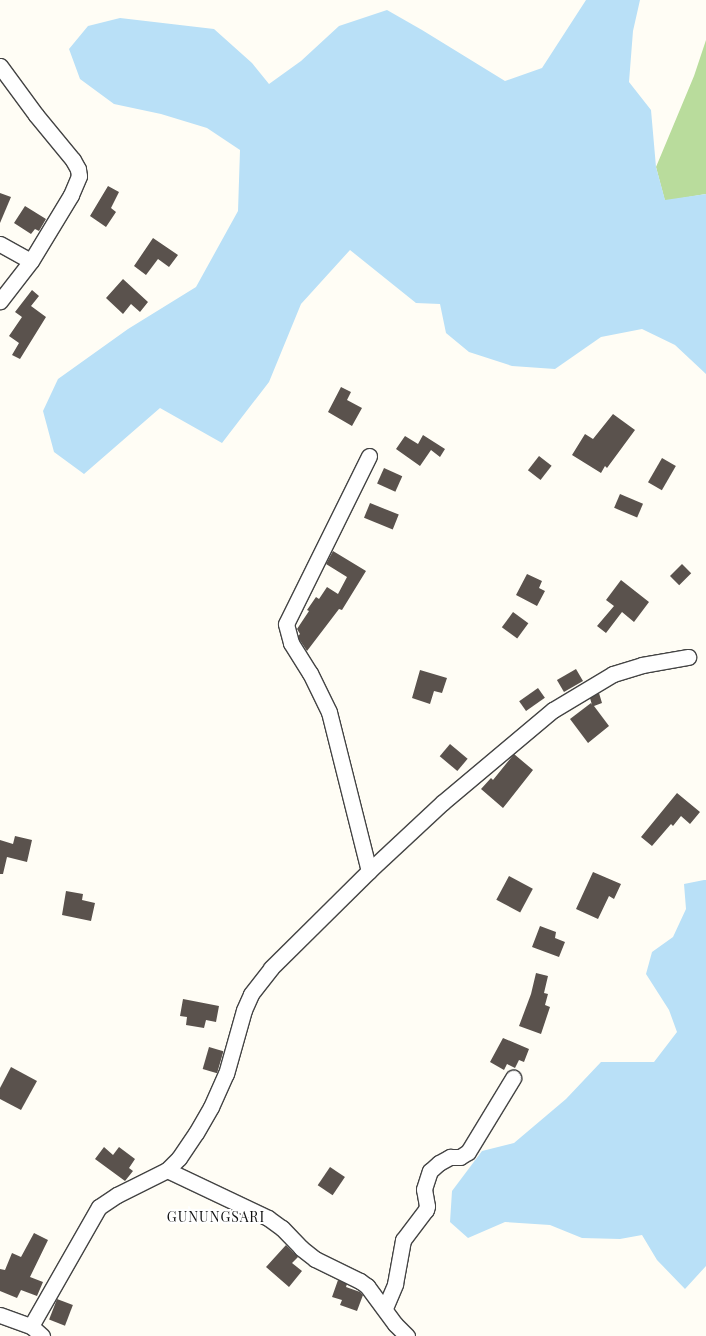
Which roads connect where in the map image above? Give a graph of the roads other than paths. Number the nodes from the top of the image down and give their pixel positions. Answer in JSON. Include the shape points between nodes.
{"nodes":[{"id":1,"x":0,"y":66,"type":"edge"},
{"id":2,"x":0,"y":244,"type":"edge"},
{"id":3,"x":31,"y":261,"type":"junction"},
{"id":4,"x":0,"y":302,"type":"edge"},
{"id":5,"x":368,"y":456,"type":"dead end"},
{"id":6,"x":688,"y":657,"type":"dead end"},
{"id":7,"x":369,"y":871,"type":"junction"},
{"id":8,"x":513,"y":1078,"type":"dead end"},
{"id":9,"x":167,"y":1170,"type":"junction"},
{"id":10,"x":384,"y":1308,"type":"junction"},
{"id":11,"x":0,"y":1315,"type":"edge"},
{"id":12,"x":31,"y":1326,"type":"junction"},
{"id":13,"x":42,"y":1336,"type":"edge"},
{"id":14,"x":407,"y":1336,"type":"edge"}],
"edges":[{"from":1,"to":3,"type":"street","via":[[73,160],[79,173],[79,180],[71,195]]},
{"from":2,"to":3,"type":"street"},
{"from":3,"to":4,"type":"street"},
{"from":5,"to":7,"type":"street","via":[[286,624],[291,643],[310,673],[328,712]]},
{"from":6,"to":7,"type":"street","via":[[642,665],[613,674],[553,710],[442,803]]},
{"from":7,"to":9,"type":"street","via":[[270,968],[261,980],[244,1010],[226,1074],[211,1107],[179,1158]]},
{"from":8,"to":10,"type":"street","via":[[468,1152],[460,1157],[450,1157],[430,1171],[424,1189],[428,1206],[404,1240],[395,1284]]},
{"from":9,"to":10,"type":"street","via":[[268,1218],[315,1259],[367,1286]]},
{"from":9,"to":12,"type":"street","via":[[99,1207]]},
{"from":10,"to":14,"type":"street"},
{"from":11,"to":12,"type":"street"},
{"from":12,"to":13,"type":"street"}]}
